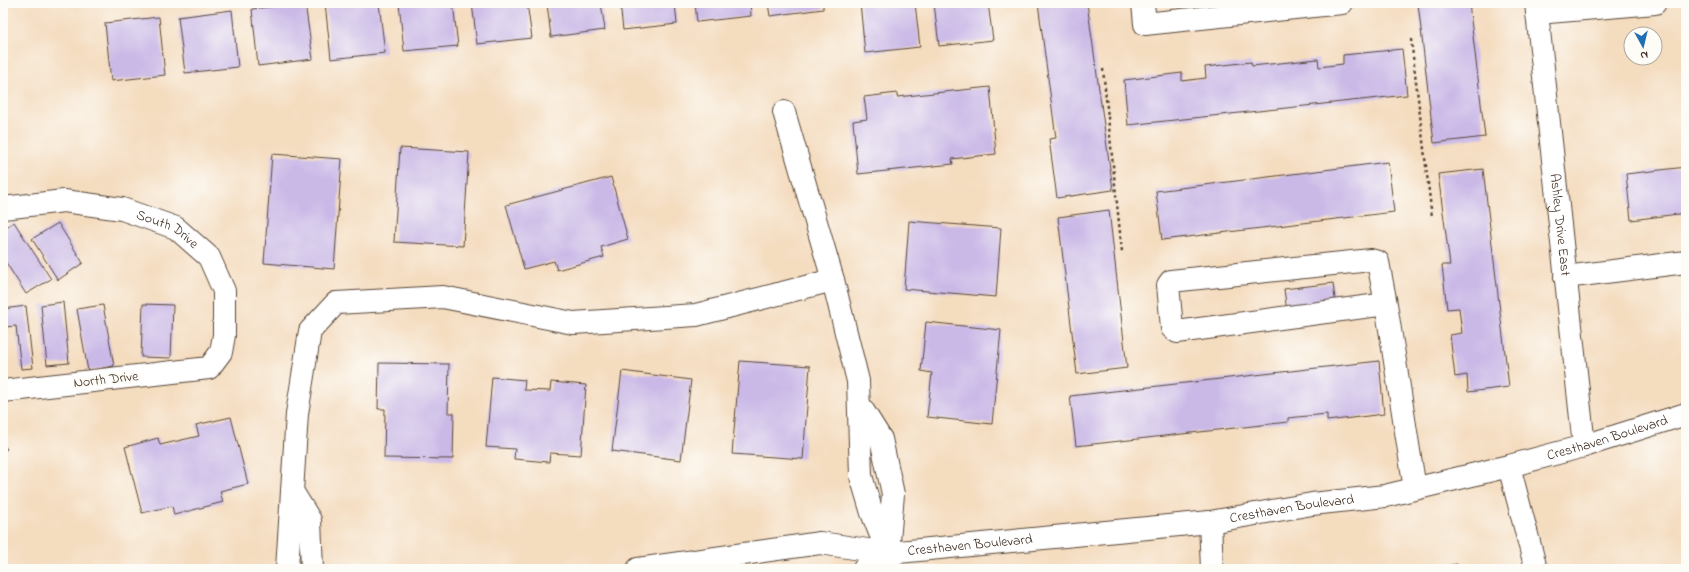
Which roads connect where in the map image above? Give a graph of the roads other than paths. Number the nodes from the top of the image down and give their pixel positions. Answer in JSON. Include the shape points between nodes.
{"nodes":[{"id":1,"x":1143,"y":3,"type":"edge"},
{"id":2,"x":1342,"y":3,"type":"edge"},
{"id":3,"x":1655,"y":3,"type":"edge"},
{"id":4,"x":1537,"y":8,"type":"edge"},
{"id":5,"x":784,"y":112,"type":"dead end"},
{"id":6,"x":3,"y":208,"type":"edge"},
{"id":7,"x":1686,"y":262,"type":"edge"},
{"id":8,"x":1565,"y":277,"type":"junction"},
{"id":9,"x":833,"y":280,"type":"junction"},
{"id":10,"x":1386,"y":304,"type":"junction"},
{"id":11,"x":209,"y":368,"type":"joint"},
{"id":12,"x":3,"y":391,"type":"edge"},
{"id":13,"x":1686,"y":414,"type":"edge"},
{"id":14,"x":1584,"y":446,"type":"junction"},
{"id":15,"x":1509,"y":466,"type":"junction"},
{"id":16,"x":1415,"y":489,"type":"junction"},
{"id":17,"x":292,"y":491,"type":"junction"},
{"id":18,"x":1210,"y":522,"type":"junction"},
{"id":19,"x":889,"y":561,"type":"edge"},
{"id":20,"x":287,"y":569,"type":"edge"},
{"id":21,"x":312,"y":569,"type":"edge"},
{"id":22,"x":638,"y":569,"type":"edge"},
{"id":23,"x":864,"y":569,"type":"edge"},
{"id":24,"x":1212,"y":569,"type":"edge"},
{"id":25,"x":1536,"y":569,"type":"edge"}],
"edges":[{"from":1,"to":2,"type":"street","via":[[1145,24]]},
{"from":3,"to":4,"type":"street"},
{"from":4,"to":8,"type":"street","name":"Ashley Drive East"},
{"from":5,"to":9,"type":"street"},
{"from":6,"to":11,"type":"street","name":"South Drive","via":[[64,201],[122,209],[176,228],[209,257],[224,291],[224,335],[221,352]]},
{"from":7,"to":8,"type":"street"},
{"from":8,"to":14,"type":"street","name":"Ashley Drive East"},
{"from":9,"to":17,"type":"street","via":[[696,315],[573,323],[443,298],[336,303],[310,331],[297,414]]},
{"from":9,"to":19,"type":"street","via":[[858,381],[859,404],[881,439],[893,494]]},
{"from":10,"to":10,"type":"street","via":[[1378,262],[1371,260],[1171,281],[1168,285],[1172,328],[1177,332]]},
{"from":10,"to":16,"type":"street"},
{"from":11,"to":12,"type":"street","name":"North Drive"},
{"from":13,"to":14,"type":"street","name":"Cresthaven Boulevard"},
{"from":14,"to":15,"type":"street","name":"Cresthaven Boulevard"},
{"from":15,"to":16,"type":"street","name":"Cresthaven Boulevard"},
{"from":15,"to":25,"type":"street"},
{"from":16,"to":18,"type":"street","name":"Cresthaven Boulevard","via":[[1385,496],[1312,504]]},
{"from":17,"to":20,"type":"street"},
{"from":17,"to":21,"type":"street","via":[[310,520]]},
{"from":18,"to":19,"type":"street","name":"Cresthaven Boulevard"},
{"from":18,"to":24,"type":"street"},
{"from":19,"to":22,"type":"street","name":"Cresthaven Boulevard","via":[[820,543]]},
{"from":19,"to":23,"type":"street","name":"Cresthaven Boulevard"}]}
